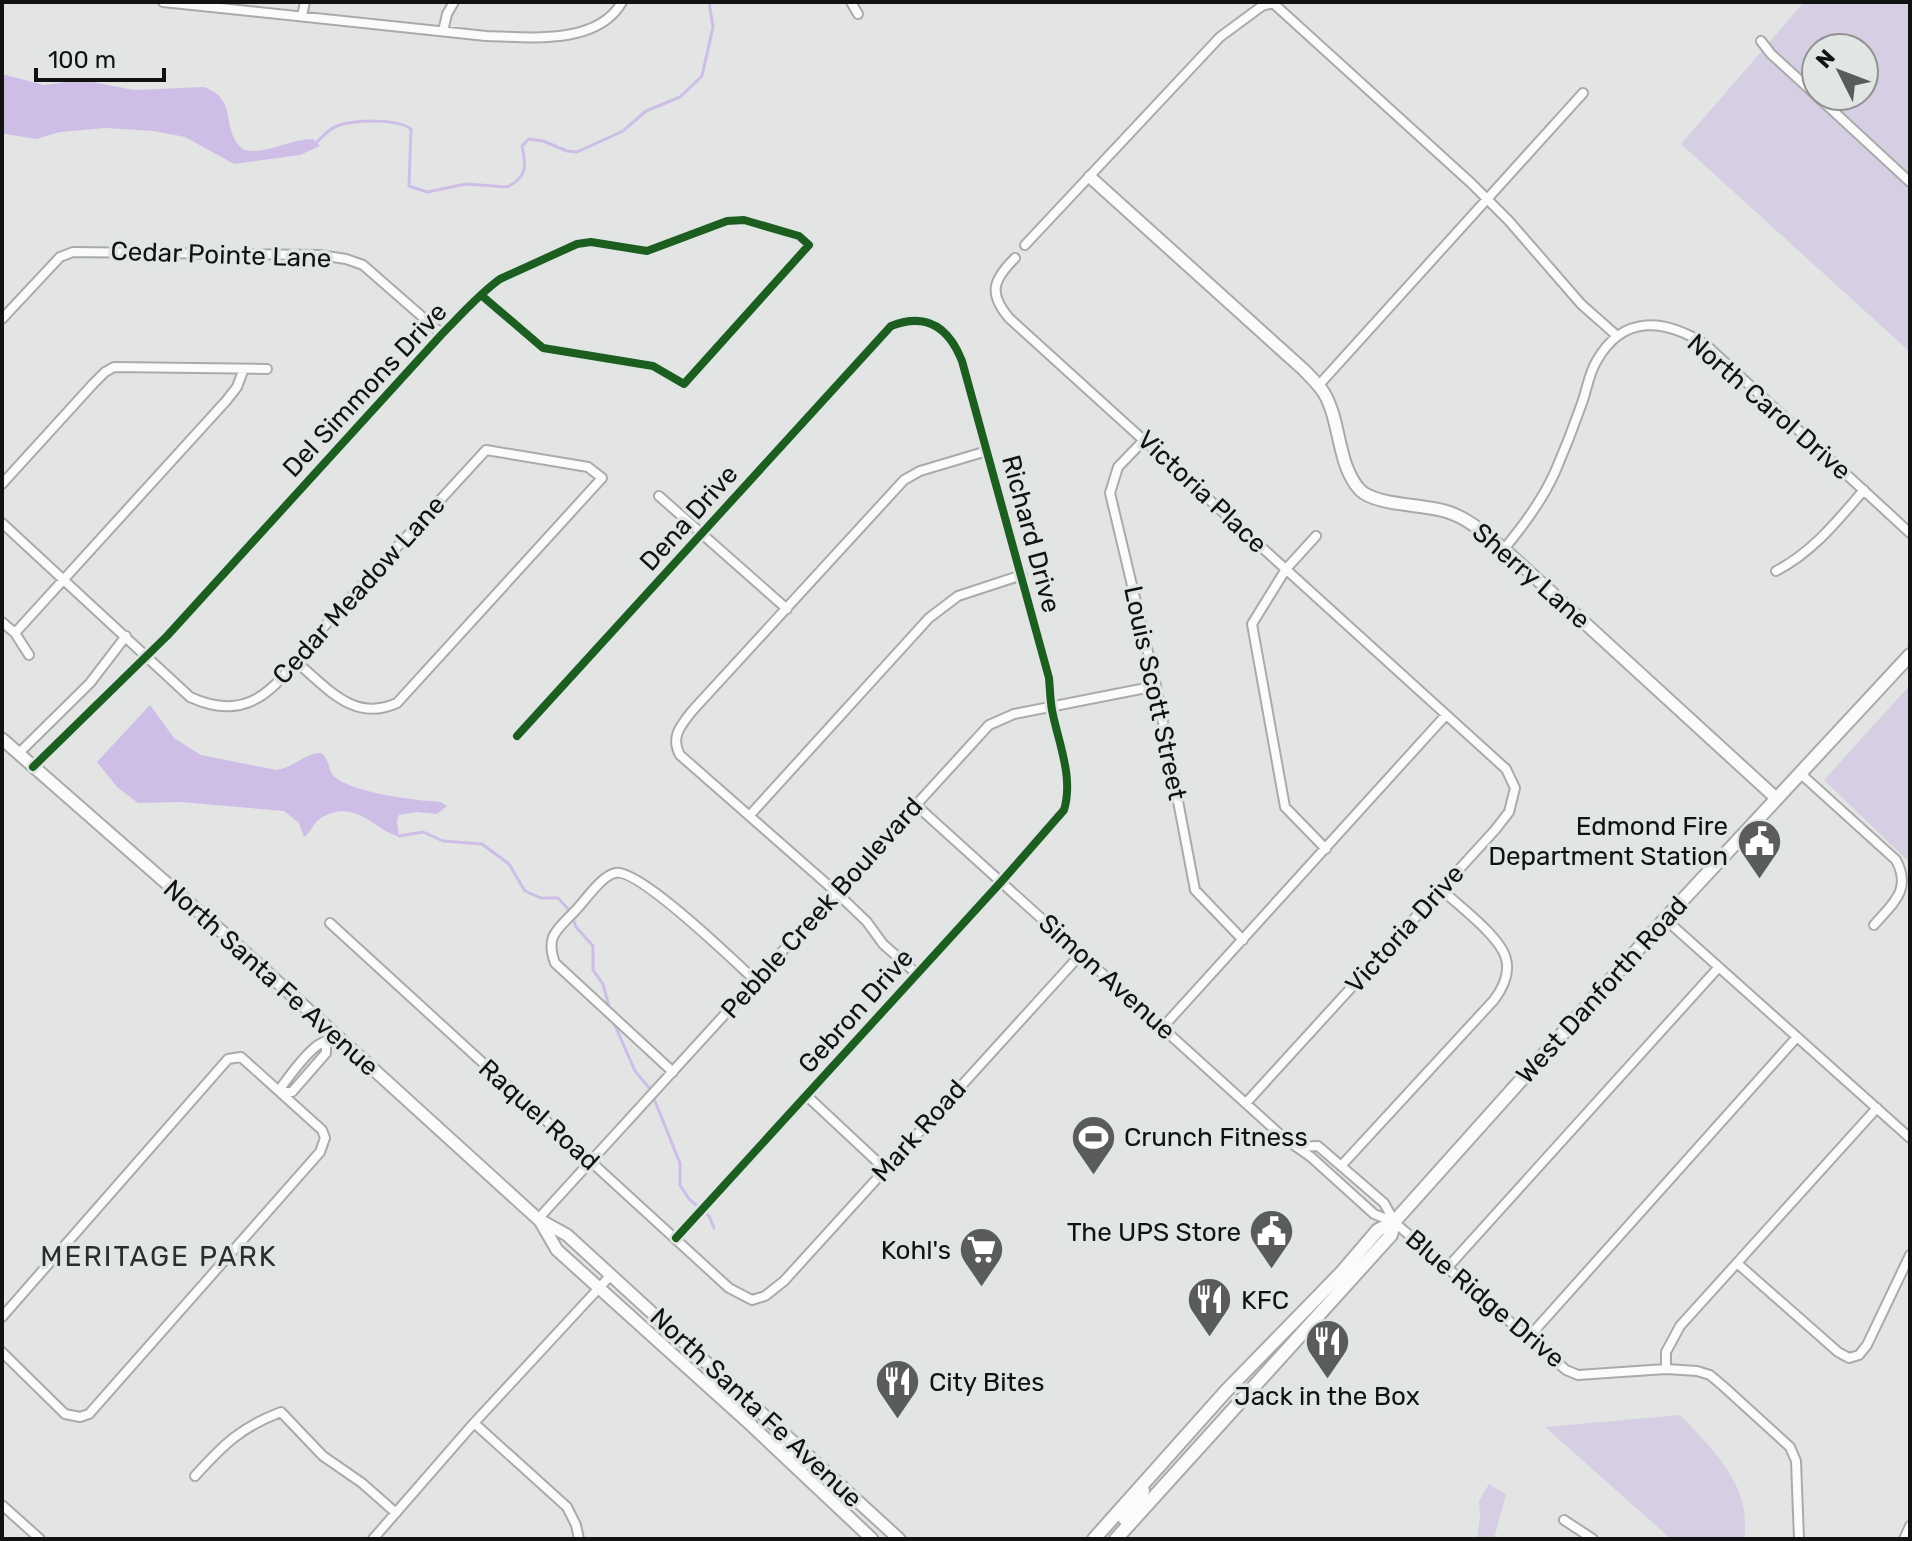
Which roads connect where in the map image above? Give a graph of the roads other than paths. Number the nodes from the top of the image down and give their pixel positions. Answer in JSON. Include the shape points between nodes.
{"nodes":[{"id":1,"x":165,"y":2,"type":"edge"},
{"id":2,"x":305,"y":2,"type":"edge"},
{"id":3,"x":454,"y":2,"type":"edge"},
{"id":4,"x":851,"y":2,"type":"edge"},
{"id":5,"x":1273,"y":3,"type":"edge"},
{"id":6,"x":620,"y":5,"type":"edge"},
{"id":7,"x":858,"y":14,"type":"dead end"},
{"id":8,"x":302,"y":16,"type":"junction"},
{"id":9,"x":443,"y":31,"type":"junction"},
{"id":10,"x":1761,"y":41,"type":"dead end"},
{"id":11,"x":1800,"y":80,"type":"edge"},
{"id":12,"x":1583,"y":93,"type":"dead end"},
{"id":13,"x":1835,"y":112,"type":"edge"},
{"id":14,"x":1090,"y":177,"type":"junction"},
{"id":15,"x":1910,"y":182,"type":"edge"},
{"id":16,"x":1486,"y":200,"type":"junction"},
{"id":17,"x":1025,"y":245,"type":"dead end"},
{"id":18,"x":1015,"y":258,"type":"dead end"},
{"id":19,"x":481,"y":295,"type":"junction"},
{"id":20,"x":2,"y":319,"type":"edge"},
{"id":21,"x":891,"y":326,"type":"joint"},
{"id":22,"x":442,"y":334,"type":"junction"},
{"id":23,"x":1616,"y":335,"type":"junction"},
{"id":24,"x":267,"y":369,"type":"dead end"},
{"id":25,"x":243,"y":371,"type":"junction"},
{"id":26,"x":1318,"y":386,"type":"junction"},
{"id":27,"x":1145,"y":439,"type":"junction"},
{"id":28,"x":987,"y":451,"type":"junction"},
{"id":29,"x":2,"y":484,"type":"edge"},
{"id":30,"x":1864,"y":490,"type":"junction"},
{"id":31,"x":659,"y":496,"type":"dead end"},
{"id":32,"x":2,"y":523,"type":"edge"},
{"id":33,"x":1910,"y":533,"type":"edge"},
{"id":34,"x":701,"y":534,"type":"junction"},
{"id":35,"x":1316,"y":536,"type":"dead end"},
{"id":36,"x":1504,"y":549,"type":"junction"},
{"id":37,"x":1286,"y":569,"type":"junction"},
{"id":38,"x":1776,"y":571,"type":"dead end"},
{"id":39,"x":1022,"y":575,"type":"junction"},
{"id":40,"x":64,"y":579,"type":"junction"},
{"id":41,"x":787,"y":609,"type":"junction"},
{"id":42,"x":2,"y":622,"type":"edge"},
{"id":43,"x":15,"y":633,"type":"junction"},
{"id":44,"x":126,"y":636,"type":"junction"},
{"id":45,"x":29,"y":655,"type":"dead end"},
{"id":46,"x":146,"y":655,"type":"junction"},
{"id":47,"x":1910,"y":655,"type":"edge"},
{"id":48,"x":295,"y":661,"type":"junction"},
{"id":49,"x":90,"y":683,"type":"junction"},
{"id":50,"x":1156,"y":686,"type":"junction"},
{"id":51,"x":104,"y":698,"type":"junction"},
{"id":52,"x":1051,"y":708,"type":"junction"},
{"id":53,"x":1446,"y":715,"type":"junction"},
{"id":54,"x":517,"y":736,"type":"dead end"},
{"id":55,"x":2,"y":739,"type":"edge"},
{"id":56,"x":18,"y":754,"type":"junction"},
{"id":57,"x":33,"y":767,"type":"junction"},
{"id":58,"x":1801,"y":774,"type":"junction"},
{"id":59,"x":1777,"y":799,"type":"junction"},
{"id":60,"x":916,"y":805,"type":"junction"},
{"id":61,"x":1064,"y":810,"type":"joint"},
{"id":62,"x":750,"y":815,"type":"junction"},
{"id":63,"x":1326,"y":849,"type":"junction"},
{"id":64,"x":1001,"y":882,"type":"junction"},
{"id":65,"x":1442,"y":890,"type":"junction"},
{"id":66,"x":836,"y":892,"type":"junction"},
{"id":67,"x":1665,"y":919,"type":"junction"},
{"id":68,"x":330,"y":923,"type":"dead end"},
{"id":69,"x":1874,"y":925,"type":"dead end"},
{"id":70,"x":1243,"y":940,"type":"junction"},
{"id":71,"x":1081,"y":954,"type":"junction"},
{"id":72,"x":1718,"y":968,"type":"junction"},
{"id":73,"x":917,"y":974,"type":"junction"},
{"id":74,"x":756,"y":981,"type":"junction"},
{"id":75,"x":1163,"y":1027,"type":"junction"},
{"id":76,"x":1797,"y":1037,"type":"junction"},
{"id":77,"x":330,"y":1039,"type":"junction"},
{"id":78,"x":296,"y":1069,"type":"junction"},
{"id":79,"x":673,"y":1072,"type":"junction"},
{"id":80,"x":306,"y":1077,"type":"junction"},
{"id":81,"x":282,"y":1092,"type":"junction"},
{"id":82,"x":807,"y":1096,"type":"junction"},
{"id":83,"x":1246,"y":1103,"type":"junction"},
{"id":84,"x":1877,"y":1108,"type":"junction"},
{"id":85,"x":1910,"y":1138,"type":"edge"},
{"id":86,"x":1299,"y":1147,"type":"junction"},
{"id":87,"x":590,"y":1162,"type":"junction"},
{"id":88,"x":1341,"y":1166,"type":"junction"},
{"id":89,"x":885,"y":1169,"type":"junction"},
{"id":90,"x":538,"y":1219,"type":"junction"},
{"id":91,"x":1394,"y":1222,"type":"junction"},
{"id":92,"x":676,"y":1238,"type":"junction"},
{"id":93,"x":1910,"y":1255,"type":"edge"},
{"id":94,"x":1738,"y":1264,"type":"junction"},
{"id":95,"x":1448,"y":1267,"type":"junction"},
{"id":96,"x":611,"y":1275,"type":"junction"},
{"id":97,"x":599,"y":1288,"type":"junction"},
{"id":98,"x":752,"y":1300,"type":"joint"},
{"id":99,"x":2,"y":1317,"type":"edge"},
{"id":100,"x":1527,"y":1339,"type":"junction"},
{"id":101,"x":2,"y":1352,"type":"edge"},
{"id":102,"x":1666,"y":1369,"type":"junction"},
{"id":103,"x":710,"y":1388,"type":"junction"},
{"id":104,"x":753,"y":1404,"type":"junction"},
{"id":105,"x":474,"y":1423,"type":"junction"},
{"id":106,"x":765,"y":1438,"type":"junction"},
{"id":107,"x":811,"y":1458,"type":"junction"},
{"id":108,"x":1154,"y":1470,"type":"junction"},
{"id":109,"x":195,"y":1476,"type":"dead end"},
{"id":110,"x":2,"y":1505,"type":"edge"},
{"id":111,"x":396,"y":1513,"type":"junction"},
{"id":112,"x":1564,"y":1520,"type":"dead end"},
{"id":113,"x":1129,"y":1524,"type":"junction"},
{"id":114,"x":1910,"y":1526,"type":"edge"},
{"id":115,"x":40,"y":1539,"type":"edge"},
{"id":116,"x":373,"y":1539,"type":"edge"},
{"id":117,"x":579,"y":1539,"type":"edge"},
{"id":118,"x":872,"y":1539,"type":"edge"},
{"id":119,"x":899,"y":1539,"type":"edge"},
{"id":120,"x":1094,"y":1539,"type":"edge"},
{"id":121,"x":1116,"y":1539,"type":"edge"},
{"id":122,"x":1593,"y":1539,"type":"edge"},
{"id":123,"x":1799,"y":1539,"type":"edge"},
{"id":124,"x":1904,"y":1539,"type":"edge"}],
"edges":[{"from":1,"to":8,"type":"street"},
{"from":2,"to":8,"type":"street"},
{"from":3,"to":9,"type":"street"},
{"from":4,"to":7,"type":"street"},
{"from":5,"to":14,"type":"street","via":[[1220,37]]},
{"from":5,"to":16,"type":"street"},
{"from":6,"to":9,"type":"street","via":[[606,22],[580,32],[536,38]]},
{"from":8,"to":9,"type":"street"},
{"from":10,"to":11,"type":"street"},
{"from":12,"to":16,"type":"street"},
{"from":13,"to":15,"type":"street"},
{"from":14,"to":17,"type":"street"},
{"from":14,"to":26,"type":"street","name":"Sherry Lane"},
{"from":16,"to":23,"type":"street"},
{"from":16,"to":26,"type":"street"},
{"from":18,"to":27,"type":"street","name":"Victoria Place","via":[[996,282],[998,305]]},
{"from":19,"to":19,"type":"street","name":"Del Simmons Drive","via":[[500,279],[577,244],[647,251],[727,221],[786,231],[809,245],[684,384],[653,366],[543,348]]},
{"from":19,"to":22,"type":"street","name":"Del Simmons Drive"},
{"from":20,"to":22,"type":"street","name":"Cedar Pointe Lane","via":[[60,257],[73,252],[320,255],[363,265]]},
{"from":21,"to":28,"type":"street","name":"Richard Drive","via":[[926,322],[954,339]]},
{"from":21,"to":34,"type":"street","name":"Dena Drive"},
{"from":22,"to":46,"type":"street","name":"Del Simmons Drive"},
{"from":23,"to":30,"type":"street","name":"North Carol Drive","via":[[1649,326],[1684,331],[1706,345]]},
{"from":23,"to":36,"type":"street","via":[[1594,365],[1540,503]]},
{"from":24,"to":25,"type":"street"},
{"from":25,"to":29,"type":"street","via":[[114,367]]},
{"from":25,"to":40,"type":"street","via":[[226,401]]},
{"from":26,"to":36,"type":"street","name":"Sherry Lane","via":[[1362,492],[1450,512]]},
{"from":27,"to":37,"type":"street","name":"Victoria Place"},
{"from":27,"to":50,"type":"street","name":"Louis Scott Street","via":[[1118,467],[1110,493]]},
{"from":28,"to":39,"type":"street","name":"Richard Drive"},
{"from":28,"to":41,"type":"street","via":[[904,480]]},
{"from":30,"to":33,"type":"street","name":"North Carol Drive"},
{"from":30,"to":38,"type":"street","via":[[1814,546]]},
{"from":31,"to":34,"type":"street"},
{"from":32,"to":40,"type":"street","name":"Cedar Meadow Lane"},
{"from":34,"to":41,"type":"street"},
{"from":34,"to":54,"type":"street","name":"Dena Drive"},
{"from":35,"to":37,"type":"street"},
{"from":36,"to":59,"type":"street","name":"Sherry Lane"},
{"from":37,"to":53,"type":"street","name":"Victoria Place"},
{"from":37,"to":63,"type":"street","via":[[1252,624],[1285,807]]},
{"from":39,"to":52,"type":"street","name":"Richard Drive","via":[[1049,678]]},
{"from":39,"to":62,"type":"street","via":[[958,596],[929,618]]},
{"from":40,"to":43,"type":"street"},
{"from":40,"to":44,"type":"street","name":"Cedar Meadow Lane"},
{"from":41,"to":62,"type":"street","via":[[693,710],[675,737],[680,755]]},
{"from":42,"to":43,"type":"street"},
{"from":43,"to":45,"type":"street"},
{"from":44,"to":46,"type":"street","name":"Cedar Meadow Lane"},
{"from":44,"to":49,"type":"street"},
{"from":46,"to":48,"type":"street","name":"Cedar Meadow Lane","via":[[190,697],[237,707],[254,702]]},
{"from":46,"to":51,"type":"street","name":"Del Simmons Drive"},
{"from":47,"to":58,"type":"main road","name":"West Danforth Road"},
{"from":48,"to":48,"type":"street","name":"Cedar Meadow Lane","via":[[486,450],[588,467],[602,478],[397,703],[367,711],[351,705]]},
{"from":49,"to":51,"type":"street"},
{"from":49,"to":56,"type":"street"},
{"from":50,"to":52,"type":"street","name":"Pebble Creek Boulevard"},
{"from":50,"to":70,"type":"street","name":"Louis Scott Street","via":[[1195,890]]},
{"from":51,"to":57,"type":"street","name":"Del Simmons Drive"},
{"from":52,"to":60,"type":"street","name":"Pebble Creek Boulevard","via":[[989,725]]},
{"from":52,"to":61,"type":"street","name":"Richard Drive","via":[[1067,784]]},
{"from":53,"to":63,"type":"street"},
{"from":53,"to":65,"type":"street","name":"Victoria Drive","via":[[1506,769],[1515,788],[1509,812]]},
{"from":55,"to":56,"type":"street","name":"North Santa Fe Avenue"},
{"from":56,"to":57,"type":"street","name":"North Santa Fe Avenue"},
{"from":57,"to":77,"type":"street","name":"North Santa Fe Avenue","via":[[153,871]]},
{"from":58,"to":59,"type":"main road","name":"West Danforth Road"},
{"from":58,"to":69,"type":"street","via":[[1896,860],[1903,873],[1899,896]]},
{"from":59,"to":67,"type":"main road","name":"West Danforth Road"},
{"from":60,"to":64,"type":"street","name":"Simon Avenue"},
{"from":60,"to":66,"type":"street","name":"Pebble Creek Boulevard"},
{"from":61,"to":64,"type":"street","name":"Gebron Drive"},
{"from":62,"to":66,"type":"street"},
{"from":63,"to":70,"type":"street"},
{"from":64,"to":71,"type":"street","name":"Simon Avenue"},
{"from":64,"to":73,"type":"street","name":"Gebron Drive"},
{"from":65,"to":83,"type":"street","name":"Victoria Drive"},
{"from":65,"to":88,"type":"street","via":[[1501,949],[1506,957],[1504,987]]},
{"from":66,"to":73,"type":"street"},
{"from":66,"to":74,"type":"street","name":"Pebble Creek Boulevard"},
{"from":67,"to":72,"type":"street"},
{"from":67,"to":91,"type":"main road","name":"West Danforth Road"},
{"from":68,"to":87,"type":"street","name":"Raquel Road"},
{"from":70,"to":75,"type":"street"},
{"from":71,"to":75,"type":"street","name":"Simon Avenue"},
{"from":71,"to":89,"type":"street","name":"Mark Road"},
{"from":72,"to":76,"type":"street"},
{"from":72,"to":95,"type":"street"},
{"from":73,"to":82,"type":"street","name":"Gebron Drive"},
{"from":74,"to":79,"type":"street","name":"Pebble Creek Boulevard"},
{"from":74,"to":79,"type":"street","via":[[650,887],[623,872],[612,873],[558,930],[551,938],[555,963]]},
{"from":75,"to":83,"type":"street","name":"Simon Avenue"},
{"from":76,"to":84,"type":"street"},
{"from":76,"to":100,"type":"street"},
{"from":77,"to":78,"type":"street"},
{"from":77,"to":80,"type":"street","via":[[326,1053]]},
{"from":77,"to":90,"type":"street","name":"North Santa Fe Avenue"},
{"from":78,"to":80,"type":"street"},
{"from":78,"to":81,"type":"street"},
{"from":79,"to":87,"type":"street","name":"Pebble Creek Boulevard"},
{"from":80,"to":81,"type":"street","via":[[292,1092]]},
{"from":81,"to":99,"type":"street","via":[[241,1057],[228,1059]]},
{"from":81,"to":101,"type":"street","via":[[322,1130],[320,1152],[97,1408],[80,1417],[65,1414]]},
{"from":82,"to":89,"type":"street"},
{"from":82,"to":92,"type":"street","name":"Gebron Drive"},
{"from":83,"to":86,"type":"street","name":"Simon Avenue"},
{"from":84,"to":85,"type":"street"},
{"from":84,"to":94,"type":"street"},
{"from":86,"to":88,"type":"street","name":"Simon Avenue","via":[[1318,1146]]},
{"from":86,"to":91,"type":"street","name":"Simon Avenue","via":[[1374,1214]]},
{"from":87,"to":90,"type":"street","name":"Pebble Creek Boulevard"},
{"from":87,"to":92,"type":"street","name":"Raquel Road"},
{"from":88,"to":91,"type":"street","name":"Simon Avenue","via":[[1384,1203]]},
{"from":89,"to":98,"type":"street","name":"Mark Road","via":[[784,1281]]},
{"from":90,"to":96,"type":"street","name":"North Santa Fe Avenue","via":[[567,1235]]},
{"from":90,"to":97,"type":"street","name":"North Santa Fe Avenue","via":[[557,1250]]},
{"from":91,"to":95,"type":"street","name":"Blue Ridge Drive"},
{"from":91,"to":108,"type":"main road","name":"West Danforth Road","via":[[1378,1230]]},
{"from":91,"to":113,"type":"main road","name":"West Danforth Road","via":[[1391,1235]]},
{"from":92,"to":98,"type":"street","name":"Raquel Road","via":[[729,1288]]},
{"from":93,"to":94,"type":"street","via":[[1867,1345],[1849,1358]]},
{"from":94,"to":102,"type":"street","via":[[1671,1338]]},
{"from":95,"to":100,"type":"street","name":"Blue Ridge Drive"},
{"from":96,"to":97,"type":"street"},
{"from":96,"to":104,"type":"street","name":"North Santa Fe Avenue"},
{"from":97,"to":103,"type":"street","name":"North Santa Fe Avenue"},
{"from":97,"to":105,"type":"street"},
{"from":100,"to":102,"type":"street","name":"Blue Ridge Drive","via":[[1578,1375]]},
{"from":102,"to":123,"type":"street","name":"Blue Ridge Drive","via":[[1710,1375],[1790,1447],[1796,1461]]},
{"from":103,"to":104,"type":"street","via":[[715,1382],[733,1398]]},
{"from":103,"to":106,"type":"street","name":"North Santa Fe Avenue"},
{"from":104,"to":107,"type":"street","name":"North Santa Fe Avenue"},
{"from":105,"to":111,"type":"street"},
{"from":105,"to":117,"type":"street","via":[[560,1499],[572,1514]]},
{"from":106,"to":107,"type":"street","via":[[804,1464]]},
{"from":106,"to":118,"type":"street","name":"North Santa Fe Avenue"},
{"from":107,"to":119,"type":"street","name":"North Santa Fe Avenue"},
{"from":108,"to":113,"type":"main road","via":[[1124,1518]]},
{"from":108,"to":120,"type":"main road","name":"West Danforth Road"},
{"from":109,"to":111,"type":"street","via":[[242,1430],[281,1412],[323,1456]]},
{"from":110,"to":115,"type":"street"},
{"from":111,"to":116,"type":"street"},
{"from":112,"to":122,"type":"street"},
{"from":113,"to":121,"type":"main road","name":"West Danforth Road"},
{"from":114,"to":124,"type":"street"}]}
